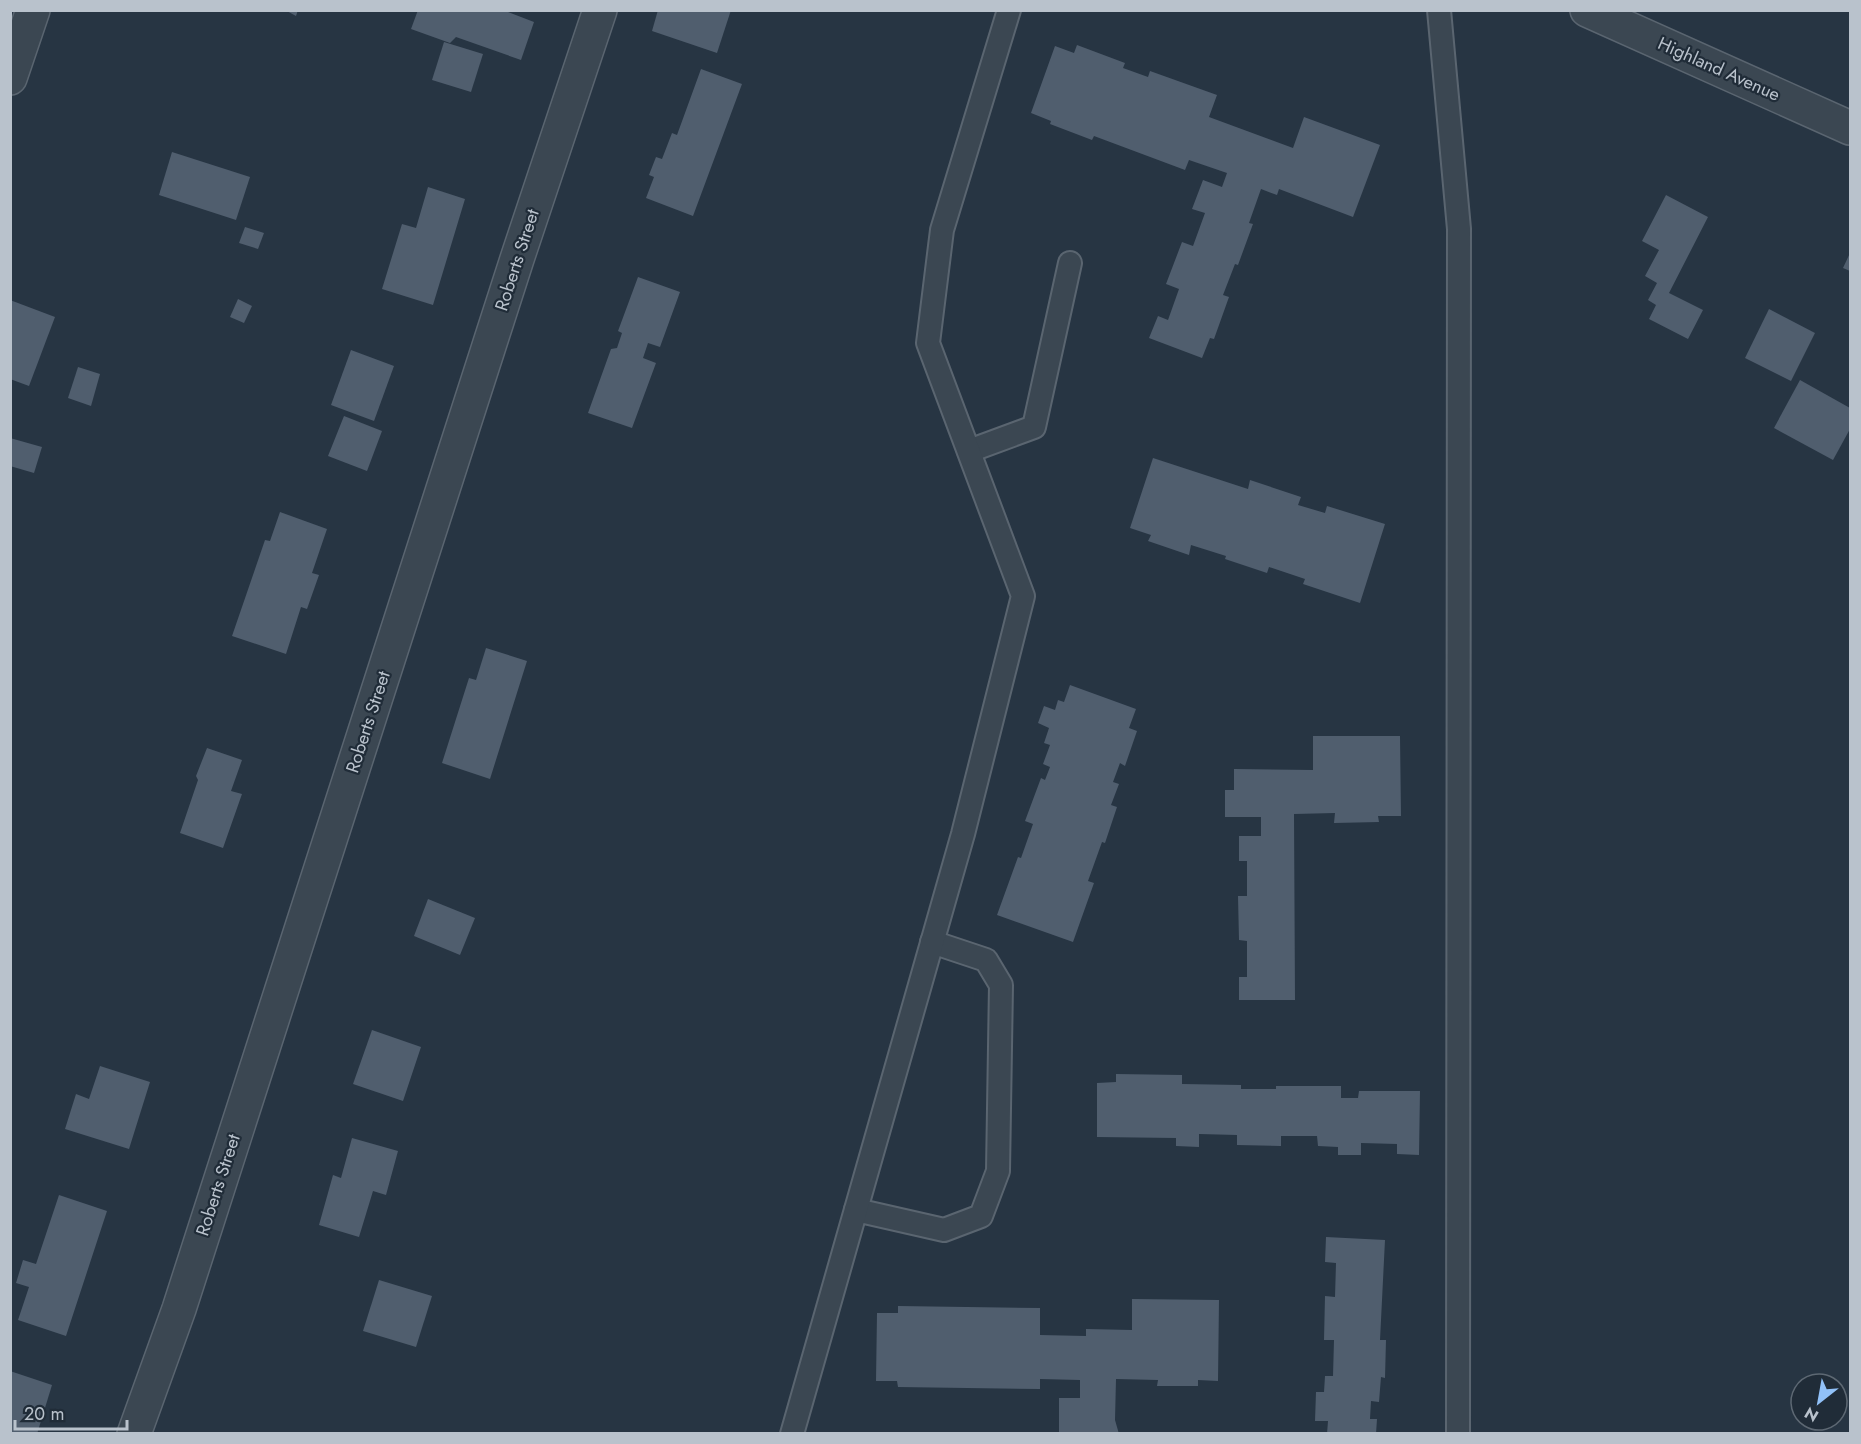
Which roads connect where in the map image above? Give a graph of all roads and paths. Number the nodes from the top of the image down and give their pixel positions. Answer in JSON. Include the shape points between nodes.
{"nodes":[{"id":1,"x":33,"y":10,"type":"edge"},
{"id":2,"x":600,"y":10,"type":"edge"},
{"id":3,"x":1010,"y":10,"type":"edge"},
{"id":4,"x":1439,"y":10,"type":"edge"},
{"id":5,"x":1587,"y":10,"type":"edge"},
{"id":6,"x":10,"y":78,"type":"edge"},
{"id":7,"x":1851,"y":128,"type":"edge"},
{"id":8,"x":1070,"y":262,"type":"dead end"},
{"id":9,"x":969,"y":451,"type":"junction"},
{"id":10,"x":932,"y":942,"type":"junction"},
{"id":11,"x":856,"y":1210,"type":"junction"},
{"id":12,"x":134,"y":1434,"type":"edge"},
{"id":13,"x":792,"y":1434,"type":"edge"},
{"id":14,"x":1458,"y":1434,"type":"edge"}],
"edges":[{"from":1,"to":6,"type":"street"},
{"from":2,"to":12,"type":"street","name":"Roberts Street","via":[[182,1297]]},
{"from":3,"to":9,"type":"lane","via":[[942,230],[928,343]]},
{"from":4,"to":14,"type":"lane","via":[[1459,229]]},
{"from":5,"to":7,"type":"street","name":"Highland Avenue"},
{"from":8,"to":9,"type":"lane","via":[[1034,427]]},
{"from":9,"to":10,"type":"lane","via":[[1023,596]]},
{"from":10,"to":11,"type":"lane"},
{"from":10,"to":11,"type":"lane","via":[[986,960],[1002,985],[998,1172],[981,1216],[944,1230]]},
{"from":11,"to":13,"type":"lane"}]}
